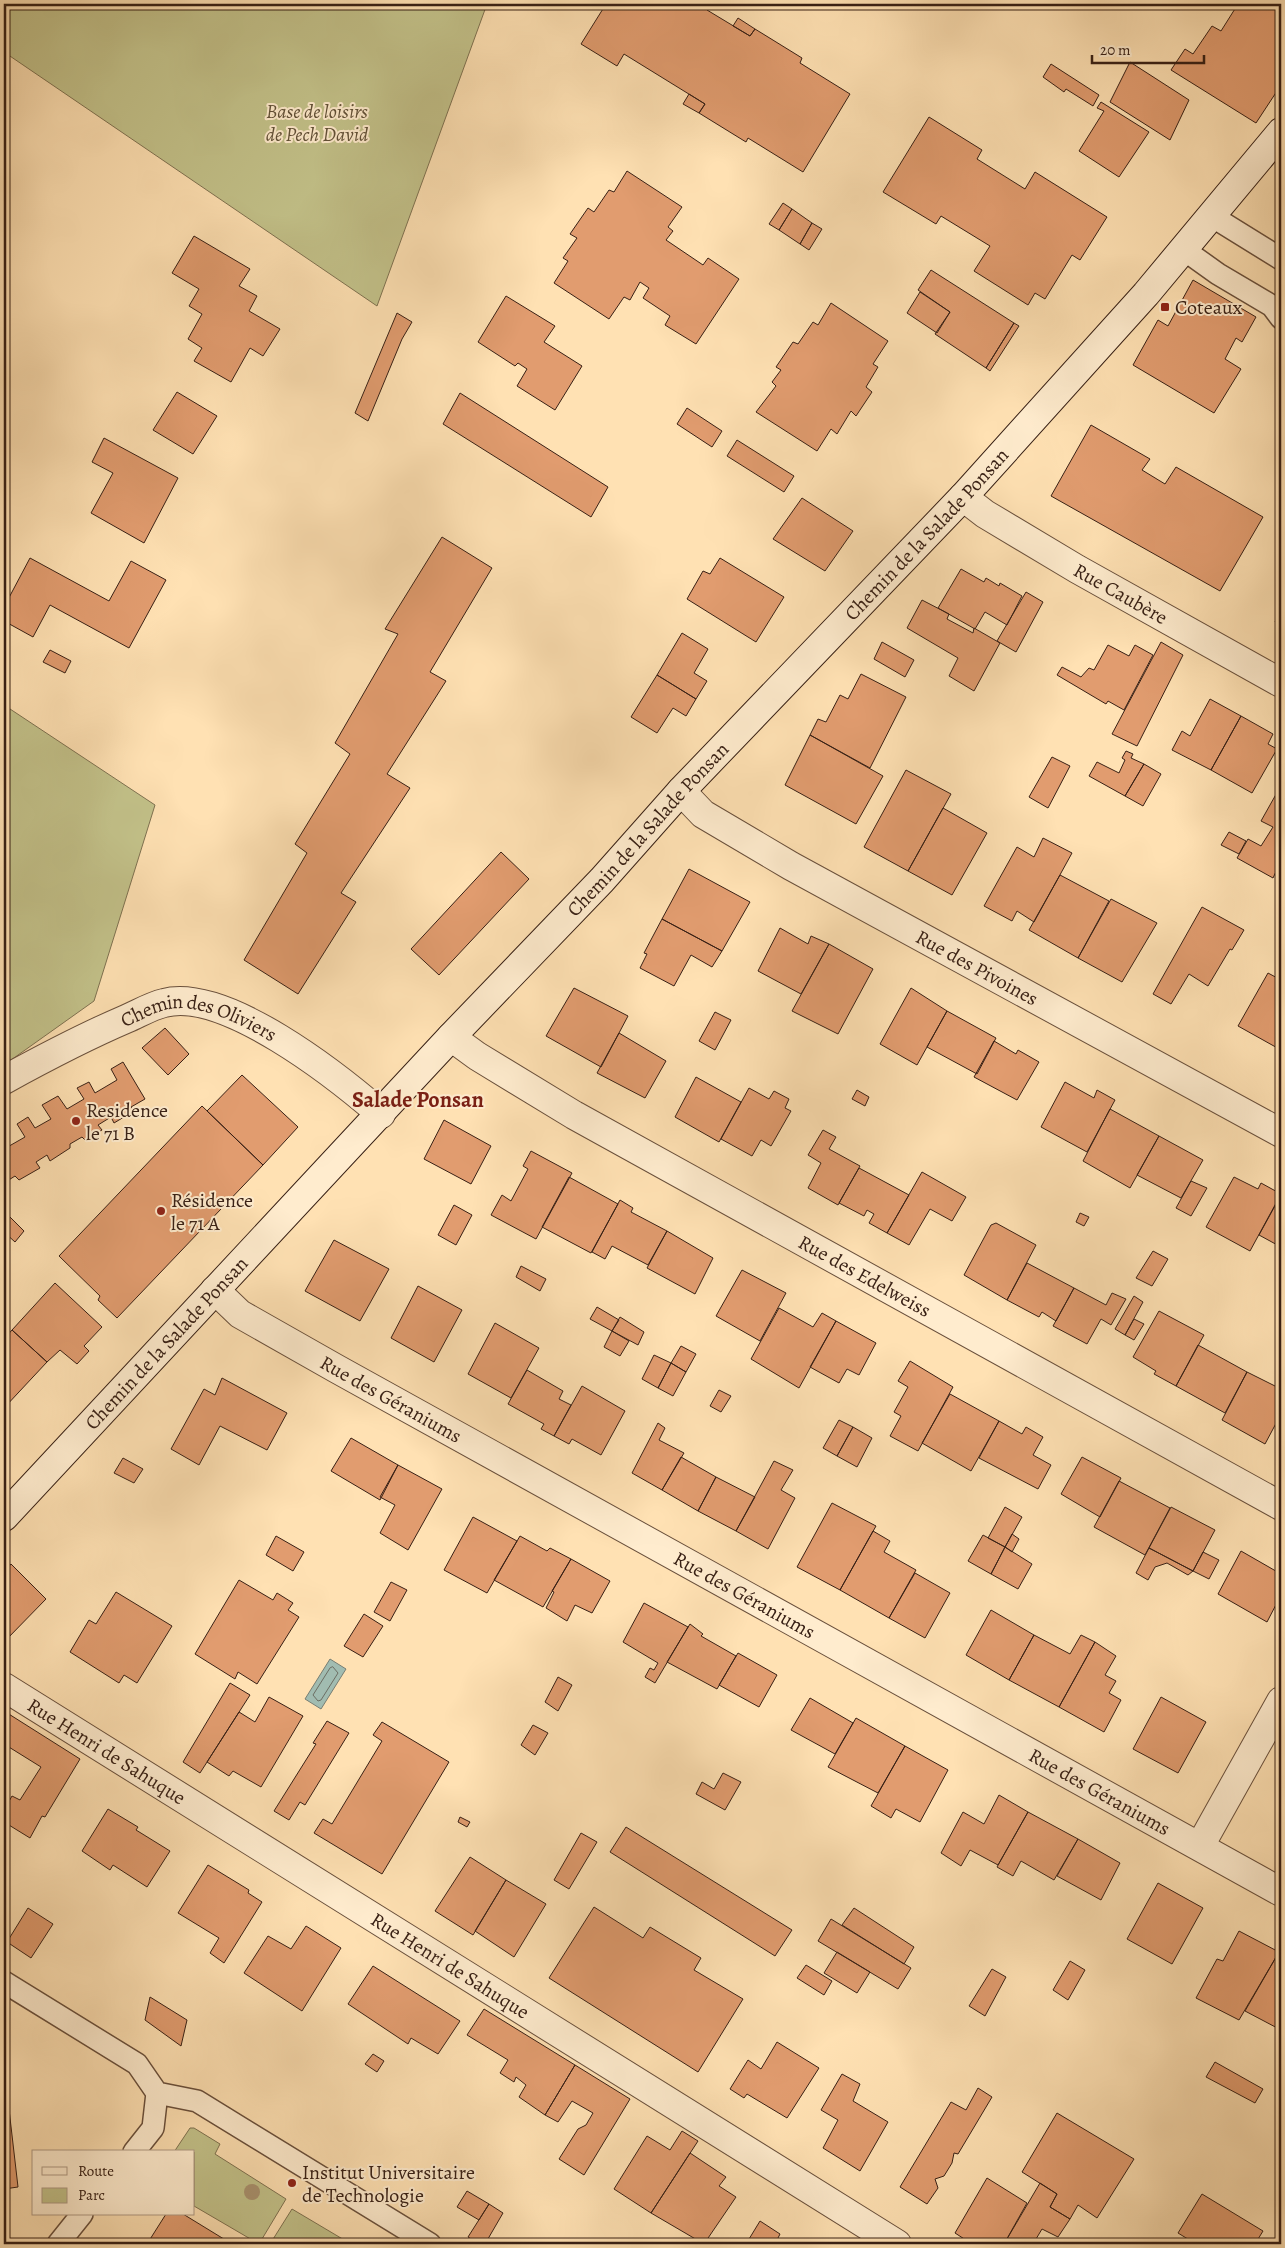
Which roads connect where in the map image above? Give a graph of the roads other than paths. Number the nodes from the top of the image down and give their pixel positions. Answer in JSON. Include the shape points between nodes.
{"nodes":[{"id":1,"x":1281,"y":132,"type":"edge"},
{"id":2,"x":1210,"y":215,"type":"junction"},
{"id":3,"x":1183,"y":249,"type":"junction"},
{"id":4,"x":1281,"y":259,"type":"edge"},
{"id":5,"x":1281,"y":318,"type":"edge"},
{"id":6,"x":963,"y":497,"type":"junction"},
{"id":7,"x":1281,"y":683,"type":"edge"},
{"id":8,"x":681,"y":791,"type":"junction"},
{"id":9,"x":451,"y":1037,"type":"junction"},
{"id":10,"x":4,"y":1080,"type":"edge"},
{"id":11,"x":381,"y":1114,"type":"junction"},
{"id":12,"x":1281,"y":1133,"type":"edge"},
{"id":13,"x":215,"y":1290,"type":"junction"},
{"id":14,"x":1281,"y":1506,"type":"edge"},
{"id":15,"x":4,"y":1517,"type":"edge"},
{"id":16,"x":4,"y":1688,"type":"edge"},
{"id":17,"x":1281,"y":1700,"type":"edge"},
{"id":18,"x":1200,"y":1846,"type":"junction"},
{"id":19,"x":1281,"y":1892,"type":"edge"},
{"id":20,"x":4,"y":1982,"type":"edge"},
{"id":21,"x":157,"y":2093,"type":"junction"},
{"id":22,"x":136,"y":2150,"type":"edge"},
{"id":23,"x":80,"y":2216,"type":"edge"},
{"id":24,"x":58,"y":2244,"type":"edge"},
{"id":25,"x":430,"y":2244,"type":"edge"},
{"id":26,"x":897,"y":2244,"type":"edge"}],
"edges":[{"from":1,"to":2,"type":"street","name":"Chemin de la Salade Ponsan"},
{"from":2,"to":3,"type":"street","name":"Chemin de la Salade Ponsan"},
{"from":2,"to":4,"type":"lane"},
{"from":3,"to":5,"type":"lane","via":[[1272,306]]},
{"from":3,"to":6,"type":"street","name":"Chemin de la Salade Ponsan"},
{"from":6,"to":7,"type":"street","name":"Rue Caubère","via":[[985,514],[1076,569]]},
{"from":6,"to":8,"type":"street","name":"Chemin de la Salade Ponsan"},
{"from":8,"to":9,"type":"street","name":"Chemin de la Salade Ponsan","via":[[602,880]]},
{"from":8,"to":12,"type":"street","name":"Rue des Pivoines","via":[[703,814],[791,866]]},
{"from":9,"to":11,"type":"street","name":"Chemin de la Salade Ponsan"},
{"from":9,"to":14,"type":"street","name":"Rue des Edelweiss","via":[[476,1056],[574,1115]]},
{"from":10,"to":11,"type":"street","name":"Chemin des Oliviers","via":[[80,1038],[165,1003],[198,1002],[266,1029]]},
{"from":11,"to":13,"type":"street","name":"Chemin de la Salade Ponsan"},
{"from":13,"to":15,"type":"street","name":"Chemin de la Salade Ponsan"},
{"from":13,"to":18,"type":"street","name":"Rue des Géraniums","via":[[240,1314]]},
{"from":16,"to":26,"type":"street","name":"Rue Henri de Sahuque"},
{"from":17,"to":18,"type":"street"},
{"from":18,"to":19,"type":"street","name":"Rue des Géraniums"},
{"from":20,"to":21,"type":"lane","via":[[137,2064]]},
{"from":21,"to":22,"type":"lane","via":[[153,2128]]},
{"from":21,"to":25,"type":"lane","via":[[197,2101]]},
{"from":23,"to":24,"type":"lane"}]}
